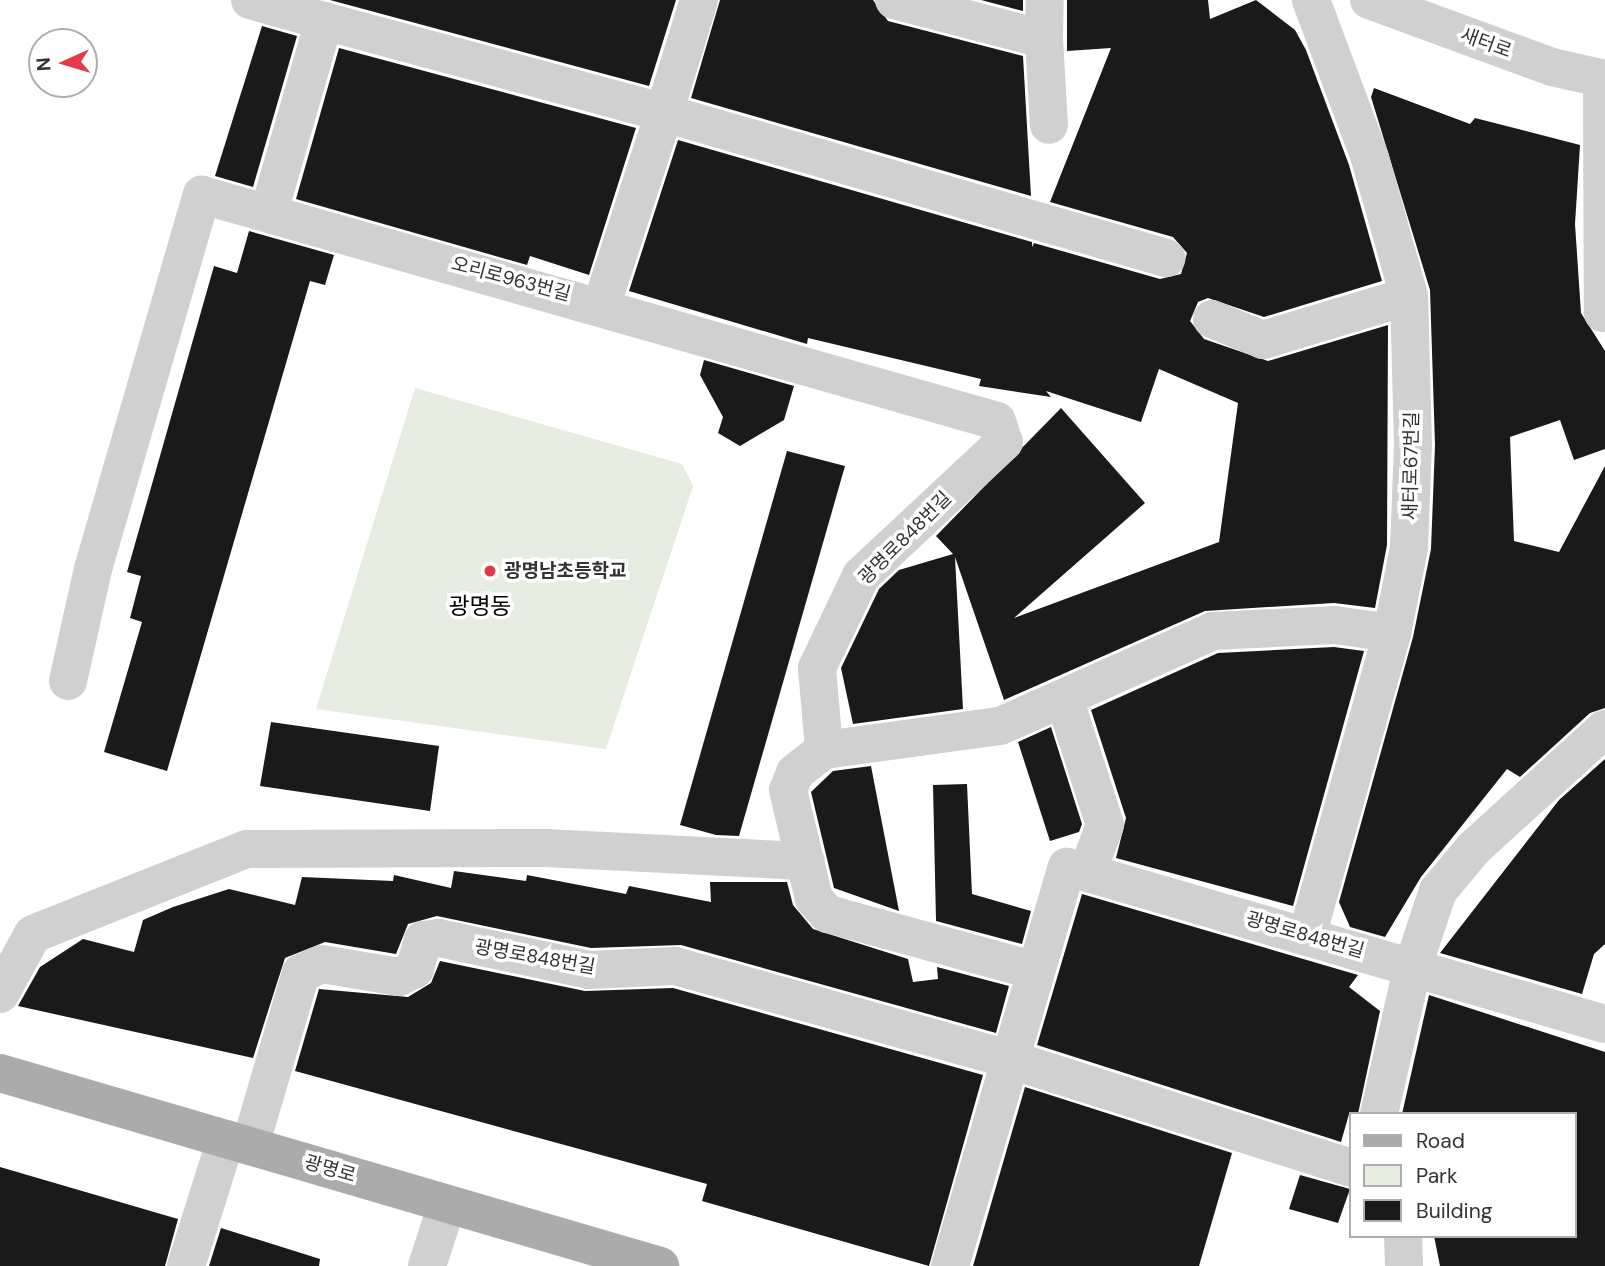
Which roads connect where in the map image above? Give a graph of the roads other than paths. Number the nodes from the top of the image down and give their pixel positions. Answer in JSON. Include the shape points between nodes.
{"nodes":[{"id":1,"x":250,"y":0,"type":"edge"},
{"id":2,"x":699,"y":0,"type":"edge"},
{"id":3,"x":894,"y":0,"type":"edge"},
{"id":4,"x":1045,"y":0,"type":"edge"},
{"id":5,"x":1311,"y":0,"type":"edge"},
{"id":6,"x":1369,"y":0,"type":"edge"},
{"id":7,"x":324,"y":21,"type":"junction"},
{"id":8,"x":1045,"y":39,"type":"junction"},
{"id":9,"x":1603,"y":79,"type":"edge"},
{"id":10,"x":664,"y":113,"type":"junction"},
{"id":11,"x":1049,"y":125,"type":"dead end"},
{"id":12,"x":269,"y":212,"type":"junction"},
{"id":13,"x":1166,"y":258,"type":"dead end"},
{"id":14,"x":1409,"y":296,"type":"junction"},
{"id":15,"x":602,"y":304,"type":"junction"},
{"id":16,"x":1602,"y":313,"type":"dead end"},
{"id":17,"x":1212,"y":319,"type":"dead end"},
{"id":18,"x":1004,"y":442,"type":"joint"},
{"id":19,"x":1392,"y":633,"type":"junction"},
{"id":20,"x":68,"y":681,"type":"dead end"},
{"id":21,"x":1064,"y":698,"type":"junction"},
{"id":22,"x":1605,"y":729,"type":"edge"},
{"id":23,"x":824,"y":750,"type":"junction"},
{"id":24,"x":806,"y":861,"type":"junction"},
{"id":25,"x":1087,"y":873,"type":"junction"},
{"id":26,"x":1307,"y":936,"type":"junction"},
{"id":27,"x":1413,"y":966,"type":"junction"},
{"id":28,"x":1033,"y":970,"type":"junction"},
{"id":29,"x":0,"y":993,"type":"edge"},
{"id":30,"x":1605,"y":1024,"type":"edge"},
{"id":31,"x":1008,"y":1059,"type":"junction"},
{"id":32,"x":1,"y":1076,"type":"edge"},
{"id":33,"x":1379,"y":1112,"type":"edge"},
{"id":34,"x":238,"y":1142,"type":"junction"},
{"id":35,"x":1350,"y":1168,"type":"edge"},
{"id":36,"x":447,"y":1203,"type":"junction"},
{"id":37,"x":1403,"y":1238,"type":"edge"},
{"id":38,"x":186,"y":1266,"type":"edge"},
{"id":39,"x":427,"y":1266,"type":"edge"},
{"id":40,"x":660,"y":1266,"type":"edge"},
{"id":41,"x":950,"y":1266,"type":"edge"},
{"id":42,"x":1404,"y":1266,"type":"edge"}],
"edges":[{"from":1,"to":7,"type":"street"},
{"from":2,"to":10,"type":"street"},
{"from":3,"to":8,"type":"street"},
{"from":4,"to":8,"type":"street"},
{"from":5,"to":14,"type":"street","name":"새터로67번길","via":[[1370,158]]},
{"from":6,"to":9,"type":"street","name":"새터로","via":[[1552,67]]},
{"from":7,"to":10,"type":"street"},
{"from":7,"to":12,"type":"street"},
{"from":8,"to":11,"type":"street"},
{"from":9,"to":16,"type":"street"},
{"from":10,"to":13,"type":"street"},
{"from":10,"to":15,"type":"street"},
{"from":12,"to":15,"type":"street","name":"오리로963번길"},
{"from":12,"to":20,"type":"street","name":"오리로963번길","via":[[202,195]]},
{"from":14,"to":17,"type":"street","via":[[1263,340]]},
{"from":14,"to":19,"type":"street","name":"새터로67번길","via":[[1409,548]]},
{"from":15,"to":18,"type":"street","name":"오리로963번길","via":[[996,421]]},
{"from":18,"to":23,"type":"street","name":"광명로848번길","via":[[861,576],[817,668]]},
{"from":19,"to":21,"type":"street","via":[[1335,625],[1213,631]]},
{"from":19,"to":26,"type":"street","name":"새터로67번길"},
{"from":21,"to":23,"type":"street","via":[[1000,726]]},
{"from":21,"to":25,"type":"street","via":[[1105,825]]},
{"from":22,"to":27,"type":"street","via":[[1475,848],[1438,891]]},
{"from":23,"to":24,"type":"street","via":[[795,773],[788,790]]},
{"from":24,"to":28,"type":"street","via":[[814,899],[828,914]]},
{"from":24,"to":29,"type":"street","via":[[373,844],[247,849],[33,934]]},
{"from":25,"to":26,"type":"street","name":"광명로848번길"},
{"from":25,"to":28,"type":"street","via":[[1067,867]]},
{"from":26,"to":27,"type":"street","name":"광명로848번길"},
{"from":27,"to":30,"type":"street","name":"광명로848번길"},
{"from":27,"to":33,"type":"street"},
{"from":28,"to":31,"type":"street"},
{"from":31,"to":34,"type":"street","name":"광명로848번길","via":[[675,966],[589,970],[423,940],[415,969],[399,977],[323,964],[301,973]]},
{"from":31,"to":35,"type":"street"},
{"from":31,"to":41,"type":"street"},
{"from":32,"to":34,"type":"main road","name":"광명로"},
{"from":34,"to":36,"type":"main road","name":"광명로"},
{"from":34,"to":38,"type":"street"},
{"from":36,"to":39,"type":"street"},
{"from":36,"to":40,"type":"main road","name":"광명로"},
{"from":37,"to":42,"type":"street"}]}
